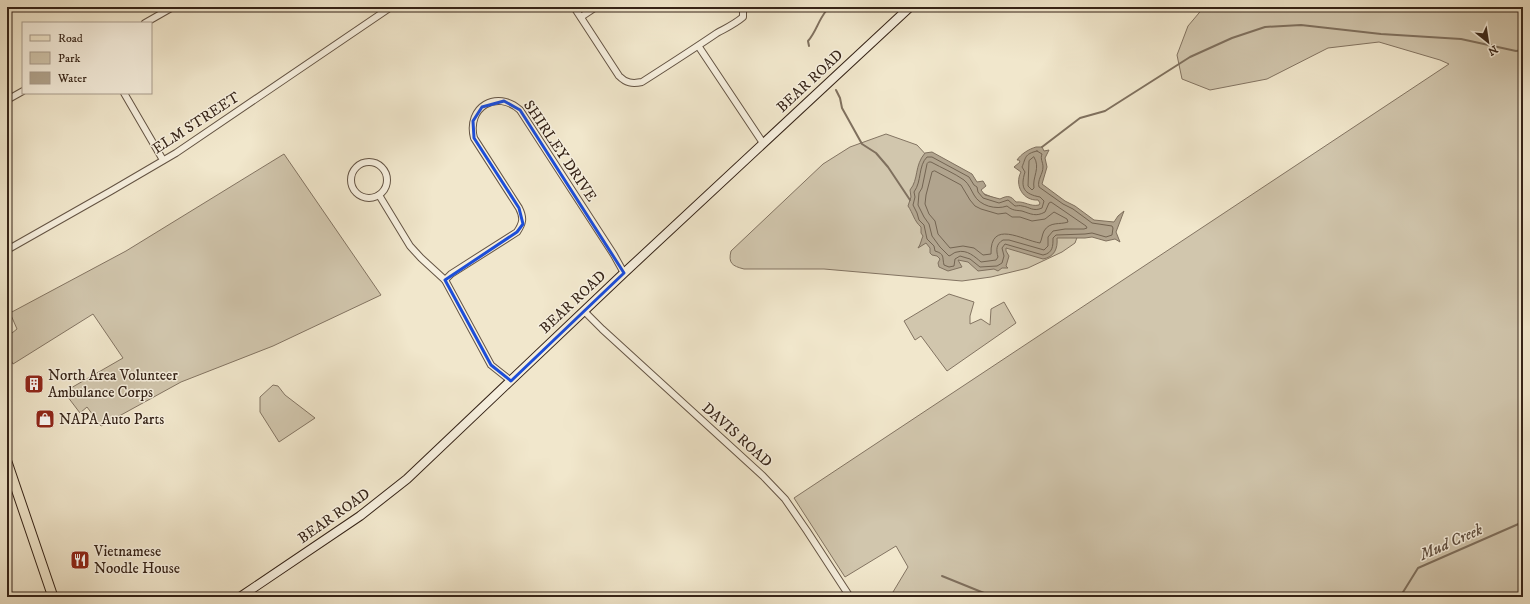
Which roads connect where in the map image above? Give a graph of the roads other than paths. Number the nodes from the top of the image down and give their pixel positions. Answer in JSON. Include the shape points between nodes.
{"nodes":[{"id":1,"x":173,"y":7,"type":"edge"},
{"id":2,"x":392,"y":7,"type":"edge"},
{"id":3,"x":574,"y":7,"type":"edge"},
{"id":4,"x":596,"y":7,"type":"edge"},
{"id":5,"x":743,"y":7,"type":"edge"},
{"id":6,"x":910,"y":7,"type":"edge"},
{"id":7,"x":581,"y":17,"type":"junction"},
{"id":8,"x":147,"y":22,"type":"edge"},
{"id":9,"x":699,"y":47,"type":"junction"},
{"id":10,"x":22,"y":92,"type":"edge"},
{"id":11,"x":125,"y":94,"type":"edge"},
{"id":12,"x":7,"y":100,"type":"edge"},
{"id":13,"x":763,"y":143,"type":"junction"},
{"id":14,"x":163,"y":160,"type":"junction"},
{"id":15,"x":380,"y":195,"type":"junction"},
{"id":16,"x":7,"y":250,"type":"edge"},
{"id":17,"x":624,"y":273,"type":"junction"},
{"id":18,"x":445,"y":280,"type":"junction"},
{"id":19,"x":584,"y":311,"type":"junction"},
{"id":20,"x":511,"y":381,"type":"junction"},
{"id":21,"x":7,"y":462,"type":"edge"},
{"id":22,"x":10,"y":479,"type":"edge"},
{"id":23,"x":53,"y":597,"type":"edge"},
{"id":24,"x":240,"y":597,"type":"edge"},
{"id":25,"x":850,"y":597,"type":"edge"}],
"edges":[{"from":1,"to":8,"type":"street"},
{"from":2,"to":14,"type":"street","name":"ELM STREET"},
{"from":3,"to":7,"type":"street"},
{"from":4,"to":7,"type":"street"},
{"from":5,"to":9,"type":"street","via":[[743,17],[736,24],[719,32]]},
{"from":6,"to":13,"type":"main road","name":"BEAR ROAD"},
{"from":7,"to":9,"type":"street","via":[[625,82],[642,82]]},
{"from":9,"to":13,"type":"street"},
{"from":10,"to":12,"type":"street"},
{"from":11,"to":14,"type":"street"},
{"from":13,"to":17,"type":"main road","name":"BEAR ROAD"},
{"from":14,"to":16,"type":"street","name":"ELM STREET"},
{"from":15,"to":15,"type":"street","via":[[387,184],[385,170],[373,162],[359,165],[351,177],[354,190],[359,196],[366,198]]},
{"from":15,"to":18,"type":"street","via":[[410,246]]},
{"from":17,"to":18,"type":"street","name":"SHIRLEY DRIVE","via":[[520,110],[513,104],[494,101],[476,113],[472,130],[477,143],[520,208],[523,224],[517,232]]},
{"from":17,"to":19,"type":"main road","name":"BEAR ROAD"},
{"from":18,"to":20,"type":"street","via":[[491,365]]},
{"from":19,"to":20,"type":"main road","name":"BEAR ROAD"},
{"from":19,"to":25,"type":"street","name":"DAVIS ROAD","via":[[758,471],[785,499]]},
{"from":20,"to":24,"type":"main road","name":"BEAR ROAD","via":[[384,499]]},
{"from":21,"to":22,"type":"main road"},
{"from":22,"to":23,"type":"main road"}]}
